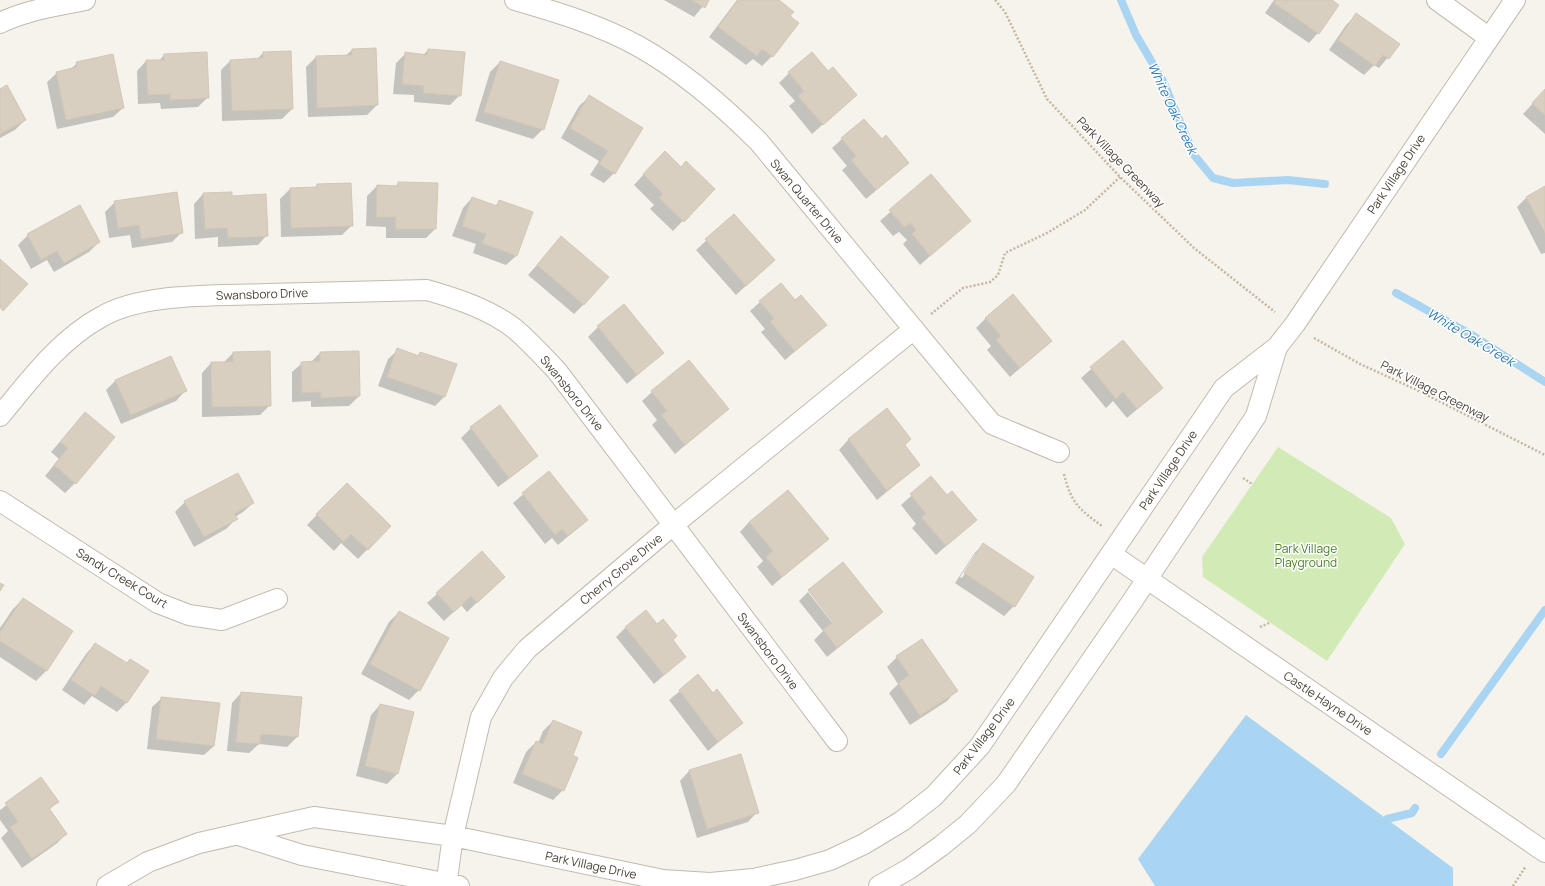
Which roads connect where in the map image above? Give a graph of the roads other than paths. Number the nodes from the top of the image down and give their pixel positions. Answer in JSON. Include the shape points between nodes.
{"nodes":[{"id":1,"x":85,"y":0,"type":"edge"},
{"id":2,"x":514,"y":0,"type":"edge"},
{"id":3,"x":1438,"y":0,"type":"edge"},
{"id":4,"x":1514,"y":0,"type":"edge"},
{"id":5,"x":0,"y":23,"type":"edge"},
{"id":6,"x":1488,"y":37,"type":"junction"},
{"id":7,"x":914,"y":329,"type":"junction"},
{"id":8,"x":1277,"y":347,"type":"junction"},
{"id":9,"x":0,"y":416,"type":"edge"},
{"id":10,"x":1059,"y":452,"type":"road end"},
{"id":11,"x":0,"y":501,"type":"edge"},
{"id":12,"x":673,"y":525,"type":"junction"},
{"id":13,"x":1111,"y":554,"type":"junction"},
{"id":14,"x":1146,"y":579,"type":"junction"},
{"id":15,"x":277,"y":599,"type":"dead end"},
{"id":16,"x":837,"y":741,"type":"dead end"},
{"id":17,"x":239,"y":835,"type":"junction"},
{"id":18,"x":454,"y":836,"type":"junction"},
{"id":19,"x":1536,"y":856,"type":"edge"},
{"id":20,"x":451,"y":885,"type":"edge"},
{"id":21,"x":107,"y":886,"type":"edge"},
{"id":22,"x":879,"y":886,"type":"edge"}],
"edges":[{"from":1,"to":5,"type":"street","via":[[54,6]]},
{"from":2,"to":7,"type":"street","name":"Swan Quarter Drive","via":[[589,25],[637,45],[671,66],[702,90],[759,142]]},
{"from":3,"to":6,"type":"street"},
{"from":4,"to":6,"type":"street","name":"Park Village Drive"},
{"from":6,"to":8,"type":"street","name":"Park Village Drive"},
{"from":7,"to":10,"type":"street","name":"Swan Quarter Drive","via":[[992,424]]},
{"from":7,"to":12,"type":"street","name":"Cherry Grove Drive"},
{"from":8,"to":13,"type":"street","name":"Park Village Drive","via":[[1224,388]]},
{"from":8,"to":14,"type":"street","name":"Park Village Drive","via":[[1256,416]]},
{"from":9,"to":12,"type":"street","name":"Swansboro Drive","via":[[50,357],[76,334],[102,316],[134,304],[179,297],[427,290],[462,300],[489,313],[514,328],[536,348],[557,371]]},
{"from":11,"to":15,"type":"street","name":"Sandy Creek Court","via":[[158,603],[189,615],[222,620]]},
{"from":12,"to":16,"type":"street","name":"Swansboro Drive"},
{"from":12,"to":18,"type":"street","name":"Cherry Grove Drive","via":[[527,649],[503,678],[480,716]]},
{"from":13,"to":14,"type":"street","name":"Castle Hayne Drive"},
{"from":13,"to":18,"type":"street","name":"Park Village Drive","via":[[980,746],[953,777],[902,822],[830,860],[753,879],[710,883],[663,880]]},
{"from":14,"to":19,"type":"street","name":"Castle Hayne Drive"},
{"from":14,"to":22,"type":"street","name":"Park Village Drive","via":[[1006,784],[968,824],[941,846],[909,870]]},
{"from":17,"to":18,"type":"street","name":"Park Village Drive","via":[[314,817]]},
{"from":17,"to":20,"type":"street","name":"Park Village Drive","via":[[302,855]]},
{"from":17,"to":21,"type":"street","name":"Park Village Drive","via":[[198,843],[148,862]]},
{"from":18,"to":20,"type":"street","name":"Cherry Grove Drive"}]}
